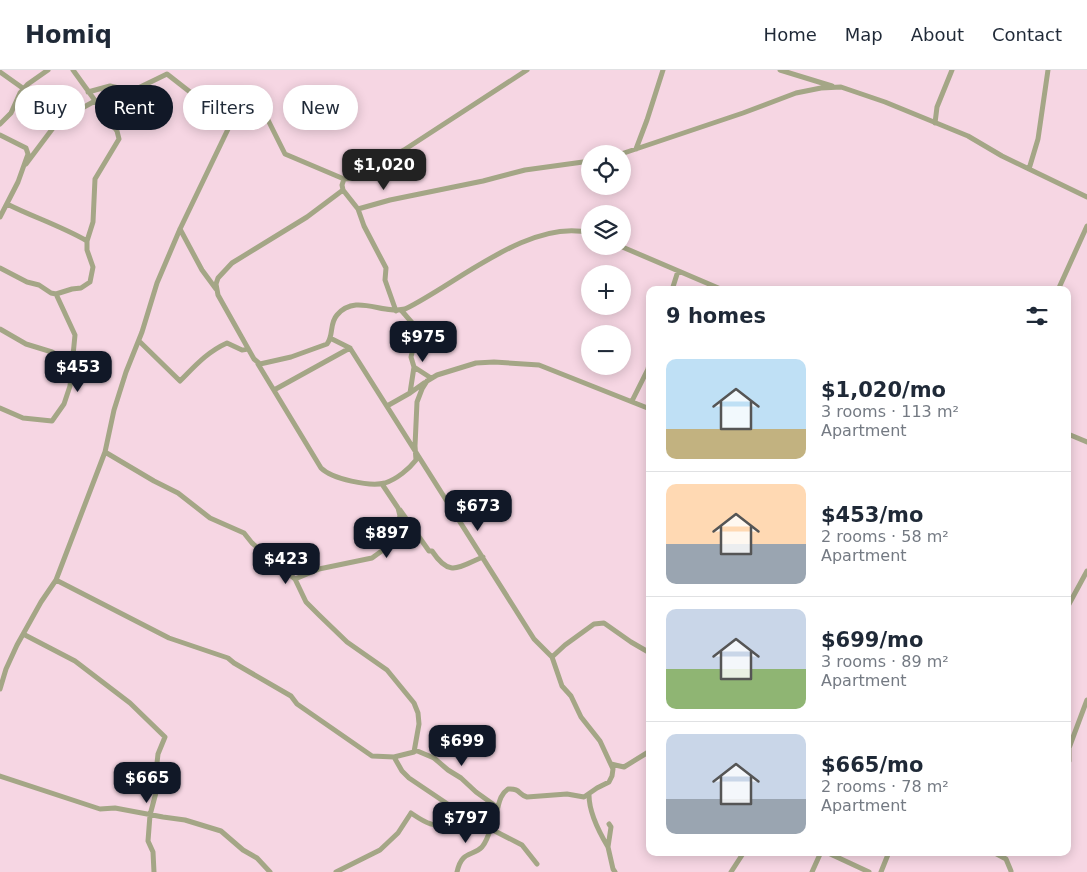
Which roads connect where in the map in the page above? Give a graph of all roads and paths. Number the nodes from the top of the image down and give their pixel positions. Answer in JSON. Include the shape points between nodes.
{"nodes":[{"id":1,"x":48,"y":70,"type":"edge"},
{"id":2,"x":73,"y":70,"type":"edge"},
{"id":3,"x":527,"y":70,"type":"edge"},
{"id":4,"x":663,"y":70,"type":"edge"},
{"id":5,"x":780,"y":70,"type":"edge"},
{"id":6,"x":952,"y":70,"type":"edge"},
{"id":7,"x":1048,"y":70,"type":"edge"},
{"id":8,"x":0,"y":72,"type":"edge"},
{"id":9,"x":165,"y":72,"type":"edge"},
{"id":10,"x":18,"y":85,"type":"edge"},
{"id":11,"x":29,"y":85,"type":"edge"},
{"id":12,"x":183,"y":86,"type":"edge"},
{"id":13,"x":836,"y":87,"type":"junction"},
{"id":14,"x":88,"y":92,"type":"junction"},
{"id":15,"x":95,"y":101,"type":"joint"},
{"id":16,"x":15,"y":102,"type":"edge"},
{"id":17,"x":935,"y":123,"type":"junction"},
{"id":18,"x":0,"y":124,"type":"edge"},
{"id":19,"x":116,"y":130,"type":"edge"},
{"id":20,"x":228,"y":130,"type":"edge"},
{"id":21,"x":273,"y":130,"type":"edge"},
{"id":22,"x":0,"y":135,"type":"edge"},
{"id":23,"x":636,"y":149,"type":"junction"},
{"id":24,"x":631,"y":151,"type":"edge"},
{"id":25,"x":581,"y":162,"type":"edge"},
{"id":26,"x":23,"y":168,"type":"junction"},
{"id":27,"x":1029,"y":169,"type":"junction"},
{"id":28,"x":344,"y":179,"type":"junction"},
{"id":29,"x":343,"y":190,"type":"junction"},
{"id":30,"x":1087,"y":197,"type":"edge"},
{"id":31,"x":7,"y":204,"type":"junction"},
{"id":32,"x":358,"y":209,"type":"junction"},
{"id":33,"x":0,"y":217,"type":"edge"},
{"id":34,"x":1087,"y":226,"type":"edge"},
{"id":35,"x":180,"y":228,"type":"junction"},
{"id":36,"x":581,"y":231,"type":"edge"},
{"id":37,"x":87,"y":240,"type":"junction"},
{"id":38,"x":631,"y":251,"type":"edge"},
{"id":39,"x":0,"y":268,"type":"edge"},
{"id":40,"x":678,"y":271,"type":"junction"},
{"id":41,"x":673,"y":286,"type":"edge"},
{"id":42,"x":713,"y":286,"type":"edge"},
{"id":43,"x":1060,"y":286,"type":"edge"},
{"id":44,"x":216,"y":289,"type":"junction"},
{"id":45,"x":56,"y":294,"type":"junction"},
{"id":46,"x":398,"y":310,"type":"junction"},
{"id":47,"x":0,"y":329,"type":"edge"},
{"id":48,"x":330,"y":338,"type":"junction"},
{"id":49,"x":139,"y":341,"type":"junction"},
{"id":50,"x":248,"y":348,"type":"junction"},
{"id":51,"x":350,"y":348,"type":"junction"},
{"id":52,"x":72,"y":364,"type":"junction"},
{"id":53,"x":258,"y":364,"type":"junction"},
{"id":54,"x":414,"y":367,"type":"junction"},
{"id":55,"x":646,"y":373,"type":"edge"},
{"id":56,"x":429,"y":380,"type":"junction"},
{"id":57,"x":274,"y":390,"type":"junction"},
{"id":58,"x":410,"y":393,"type":"junction"},
{"id":59,"x":632,"y":401,"type":"junction"},
{"id":60,"x":387,"y":406,"type":"junction"},
{"id":61,"x":646,"y":407,"type":"edge"},
{"id":62,"x":0,"y":408,"type":"edge"},
{"id":63,"x":1071,"y":435,"type":"edge"},
{"id":64,"x":1087,"y":442,"type":"edge"},
{"id":65,"x":105,"y":452,"type":"junction"},
{"id":66,"x":416,"y":452,"type":"junction"},
{"id":67,"x":382,"y":484,"type":"junction"},
{"id":68,"x":398,"y":508,"type":"junction"},
{"id":69,"x":482,"y":557,"type":"junction"},
{"id":70,"x":1087,"y":571,"type":"edge"},
{"id":71,"x":56,"y":580,"type":"junction"},
{"id":72,"x":295,"y":580,"type":"junction"},
{"id":73,"x":1071,"y":600,"type":"edge"},
{"id":74,"x":25,"y":634,"type":"junction"},
{"id":75,"x":646,"y":650,"type":"edge"},
{"id":76,"x":552,"y":657,"type":"junction"},
{"id":77,"x":0,"y":689,"type":"edge"},
{"id":78,"x":1087,"y":700,"type":"edge"},
{"id":79,"x":1086,"y":708,"type":"edge"},
{"id":80,"x":1071,"y":743,"type":"edge"},
{"id":81,"x":415,"y":750,"type":"junction"},
{"id":82,"x":646,"y":753,"type":"edge"},
{"id":83,"x":394,"y":757,"type":"junction"},
{"id":84,"x":611,"y":764,"type":"junction"},
{"id":85,"x":0,"y":776,"type":"edge"},
{"id":86,"x":589,"y":795,"type":"junction"},
{"id":87,"x":497,"y":806,"type":"junction"},
{"id":88,"x":150,"y":815,"type":"junction"},
{"id":89,"x":609,"y":824,"type":"dead end"},
{"id":90,"x":488,"y":828,"type":"junction"},
{"id":91,"x":608,"y":847,"type":"junction"},
{"id":92,"x":741,"y":856,"type":"edge"},
{"id":93,"x":818,"y":856,"type":"edge"},
{"id":94,"x":835,"y":856,"type":"edge"},
{"id":95,"x":887,"y":856,"type":"edge"},
{"id":96,"x":1000,"y":856,"type":"edge"},
{"id":97,"x":536,"y":864,"type":"dead end"},
{"id":98,"x":1011,"y":871,"type":"edge"},
{"id":99,"x":154,"y":872,"type":"edge"},
{"id":100,"x":270,"y":872,"type":"edge"},
{"id":101,"x":336,"y":872,"type":"edge"},
{"id":102,"x":457,"y":872,"type":"edge"},
{"id":103,"x":615,"y":872,"type":"edge"},
{"id":104,"x":730,"y":872,"type":"edge"},
{"id":105,"x":812,"y":872,"type":"edge"},
{"id":106,"x":869,"y":872,"type":"edge"},
{"id":107,"x":881,"y":872,"type":"edge"}],
"edges":[{"from":1,"to":11,"type":"street"},
{"from":2,"to":14,"type":"street"},
{"from":3,"to":28,"type":"street","via":[[404,150],[355,178]]},
{"from":4,"to":23,"type":"street"},
{"from":5,"to":13,"type":"street"},
{"from":6,"to":17,"type":"street","via":[[937,107]]},
{"from":7,"to":27,"type":"street","via":[[1038,139]]},
{"from":8,"to":10,"type":"street"},
{"from":9,"to":12,"type":"street"},
{"from":9,"to":14,"type":"street","via":[[132,90],[110,86]]},
{"from":13,"to":17,"type":"street","via":[[886,102]]},
{"from":13,"to":23,"type":"street","via":[[796,93]]},
{"from":14,"to":15,"type":"street"},
{"from":15,"to":26,"type":"street","via":[[53,128]]},
{"from":16,"to":18,"type":"street"},
{"from":17,"to":27,"type":"street","via":[[972,138]]},
{"from":19,"to":37,"type":"street","via":[[119,139],[95,179],[93,222]]},
{"from":20,"to":35,"type":"street"},
{"from":21,"to":28,"type":"street","via":[[285,154]]},
{"from":22,"to":26,"type":"street","via":[[28,150]]},
{"from":23,"to":24,"type":"street"},
{"from":25,"to":32,"type":"street","via":[[525,170]]},
{"from":26,"to":31,"type":"street"},
{"from":27,"to":30,"type":"street"},
{"from":28,"to":29,"type":"street"},
{"from":29,"to":32,"type":"street"},
{"from":29,"to":44,"type":"street","via":[[307,217],[232,263],[218,278]]},
{"from":31,"to":33,"type":"street"},
{"from":31,"to":37,"type":"street"},
{"from":32,"to":46,"type":"street","via":[[386,268],[386,280]]},
{"from":34,"to":43,"type":"street"},
{"from":35,"to":44,"type":"street"},
{"from":35,"to":49,"type":"street","via":[[157,283]]},
{"from":36,"to":46,"type":"street","via":[[525,241],[412,306]]},
{"from":37,"to":45,"type":"street","via":[[93,267],[90,282],[81,288]]},
{"from":38,"to":40,"type":"street"},
{"from":39,"to":45,"type":"street"},
{"from":40,"to":41,"type":"street"},
{"from":40,"to":42,"type":"street"},
{"from":44,"to":50,"type":"street"},
{"from":45,"to":52,"type":"street","via":[[75,335]]},
{"from":46,"to":48,"type":"street","via":[[348,305],[333,320]]},
{"from":46,"to":54,"type":"street","via":[[417,332],[411,357]]},
{"from":47,"to":52,"type":"street"},
{"from":48,"to":51,"type":"street"},
{"from":48,"to":53,"type":"street","via":[[323,347]]},
{"from":49,"to":50,"type":"street","via":[[180,382],[215,348],[227,343],[242,350]]},
{"from":49,"to":65,"type":"street","via":[[114,410]]},
{"from":50,"to":53,"type":"street"},
{"from":51,"to":57,"type":"street"},
{"from":51,"to":60,"type":"street"},
{"from":52,"to":62,"type":"street","via":[[64,404],[52,421],[22,418]]},
{"from":53,"to":57,"type":"street"},
{"from":54,"to":56,"type":"street"},
{"from":54,"to":58,"type":"street"},
{"from":55,"to":59,"type":"street"},
{"from":56,"to":58,"type":"street"},
{"from":56,"to":59,"type":"street","via":[[476,364],[528,363]]},
{"from":56,"to":66,"type":"street","via":[[417,402]]},
{"from":57,"to":67,"type":"street","via":[[326,474],[356,482]]},
{"from":58,"to":60,"type":"street"},
{"from":59,"to":61,"type":"street"},
{"from":60,"to":66,"type":"street"},
{"from":63,"to":64,"type":"street"},
{"from":65,"to":71,"type":"street"},
{"from":65,"to":72,"type":"street","via":[[178,493],[210,518],[244,533]]},
{"from":66,"to":67,"type":"street","via":[[412,466]]},
{"from":66,"to":69,"type":"street"},
{"from":67,"to":68,"type":"street"},
{"from":68,"to":69,"type":"street","via":[[429,551],[446,567],[460,568]]},
{"from":68,"to":72,"type":"street","via":[[400,516],[390,545],[372,558],[319,569]]},
{"from":69,"to":76,"type":"street","via":[[534,639]]},
{"from":70,"to":73,"type":"street"},
{"from":71,"to":74,"type":"street"},
{"from":71,"to":83,"type":"street","via":[[169,638],[228,658],[291,696],[297,704],[372,756]]},
{"from":72,"to":81,"type":"street","via":[[306,602],[347,642],[387,670],[402,687],[418,713]]},
{"from":74,"to":77,"type":"street","via":[[6,669]]},
{"from":74,"to":88,"type":"street","via":[[75,660],[130,703],[165,737],[158,754],[158,785]]},
{"from":75,"to":76,"type":"street","via":[[600,623],[594,624]]},
{"from":76,"to":84,"type":"street","via":[[562,686],[600,741]]},
{"from":78,"to":79,"type":"street"},
{"from":79,"to":80,"type":"street"},
{"from":81,"to":83,"type":"street","via":[[412,754]]},
{"from":81,"to":87,"type":"street","via":[[434,758]]},
{"from":82,"to":84,"type":"street","via":[[624,767]]},
{"from":83,"to":90,"type":"street","via":[[409,778],[455,809],[468,812]]},
{"from":84,"to":86,"type":"street","via":[[610,782]]},
{"from":85,"to":88,"type":"street","via":[[100,809],[115,808]]},
{"from":86,"to":87,"type":"street","via":[[528,797],[518,790],[508,789]]},
{"from":86,"to":91,"type":"street","via":[[589,805]]},
{"from":87,"to":90,"type":"street"},
{"from":88,"to":99,"type":"street","via":[[148,841]]},
{"from":88,"to":100,"type":"street","via":[[185,820],[221,831]]},
{"from":89,"to":91,"type":"street"},
{"from":90,"to":97,"type":"street","via":[[522,845]]},
{"from":90,"to":101,"type":"street","via":[[449,828],[431,824],[411,813],[398,833],[380,850]]},
{"from":90,"to":102,"type":"street","via":[[488,839],[484,845],[466,855]]},
{"from":91,"to":103,"type":"street"},
{"from":92,"to":104,"type":"street"},
{"from":93,"to":105,"type":"street"},
{"from":94,"to":106,"type":"street"},
{"from":95,"to":107,"type":"street"},
{"from":96,"to":98,"type":"street","via":[[1006,859]]}]}
